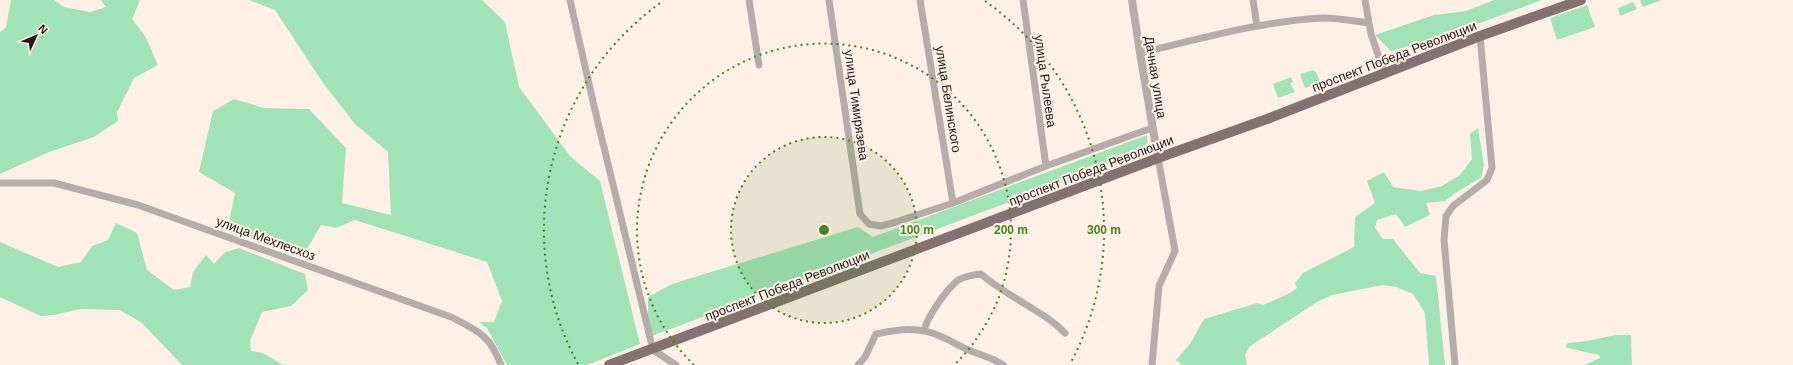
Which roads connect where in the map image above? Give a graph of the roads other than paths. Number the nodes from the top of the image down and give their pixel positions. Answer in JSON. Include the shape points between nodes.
{"nodes":[{"id":1,"x":570,"y":0,"type":"edge"},
{"id":2,"x":749,"y":0,"type":"edge"},
{"id":3,"x":829,"y":0,"type":"edge"},
{"id":4,"x":920,"y":0,"type":"edge"},
{"id":5,"x":1023,"y":0,"type":"edge"},
{"id":6,"x":1132,"y":0,"type":"edge"},
{"id":7,"x":1253,"y":0,"type":"edge"},
{"id":8,"x":1365,"y":0,"type":"edge"},
{"id":9,"x":1581,"y":0,"type":"edge"},
{"id":10,"x":1369,"y":22,"type":"junction"},
{"id":11,"x":1257,"y":26,"type":"junction"},
{"id":12,"x":1480,"y":36,"type":"junction"},
{"id":13,"x":1140,"y":53,"type":"junction"},
{"id":14,"x":759,"y":65,"type":"dead end"},
{"id":15,"x":1384,"y":74,"type":"junction"},
{"id":16,"x":1152,"y":128,"type":"junction"},
{"id":17,"x":1158,"y":158,"type":"junction"},
{"id":18,"x":1046,"y":166,"type":"junction"},
{"id":19,"x":0,"y":184,"type":"edge"},
{"id":20,"x":953,"y":202,"type":"junction"},
{"id":21,"x":924,"y":330,"type":"junction"},
{"id":22,"x":1065,"y":333,"type":"dead end"},
{"id":23,"x":653,"y":350,"type":"junction"},
{"id":24,"x":501,"y":365,"type":"edge"},
{"id":25,"x":609,"y":365,"type":"edge"},
{"id":26,"x":676,"y":365,"type":"edge"},
{"id":27,"x":858,"y":365,"type":"edge"},
{"id":28,"x":1004,"y":365,"type":"edge"},
{"id":29,"x":1152,"y":365,"type":"edge"},
{"id":30,"x":1455,"y":365,"type":"edge"}],
"edges":[{"from":1,"to":23,"type":"street"},
{"from":2,"to":14,"type":"street"},
{"from":3,"to":20,"type":"street","name":"улица Тимирязева","via":[[860,214],[869,224],[881,226]]},
{"from":4,"to":20,"type":"street","name":"улица Белинского"},
{"from":5,"to":18,"type":"street","name":"улица Рылеева"},
{"from":6,"to":13,"type":"street","name":"Дачная улица"},
{"from":7,"to":11,"type":"street"},
{"from":8,"to":10,"type":"street"},
{"from":9,"to":12,"type":"main road","name":"проспект Победа Революции"},
{"from":10,"to":11,"type":"street","via":[[1325,18]]},
{"from":10,"to":15,"type":"street"},
{"from":11,"to":13,"type":"street"},
{"from":12,"to":15,"type":"main road","name":"проспект Победа Революции"},
{"from":12,"to":30,"type":"street","via":[[1492,168],[1487,180],[1453,206],[1446,216],[1444,240]]},
{"from":13,"to":16,"type":"street","name":"Дачная улица"},
{"from":15,"to":17,"type":"main road","name":"проспект Победа Революции"},
{"from":16,"to":17,"type":"street","name":"Дачная улица"},
{"from":16,"to":18,"type":"street"},
{"from":17,"to":23,"type":"main road","name":"проспект Победа Революции"},
{"from":17,"to":29,"type":"street","via":[[1175,251],[1159,286]]},
{"from":18,"to":20,"type":"street"},
{"from":19,"to":24,"type":"street","name":"улица Мехлесхоз","via":[[54,183],[138,205],[451,317],[483,334],[496,351]]},
{"from":21,"to":22,"type":"street","via":[[933,310],[957,281],[981,274]]},
{"from":21,"to":27,"type":"street","via":[[900,329],[876,334],[865,357]]},
{"from":21,"to":28,"type":"street"},
{"from":23,"to":25,"type":"main road","name":"проспект Победа Революции"},
{"from":23,"to":26,"type":"street"}]}
